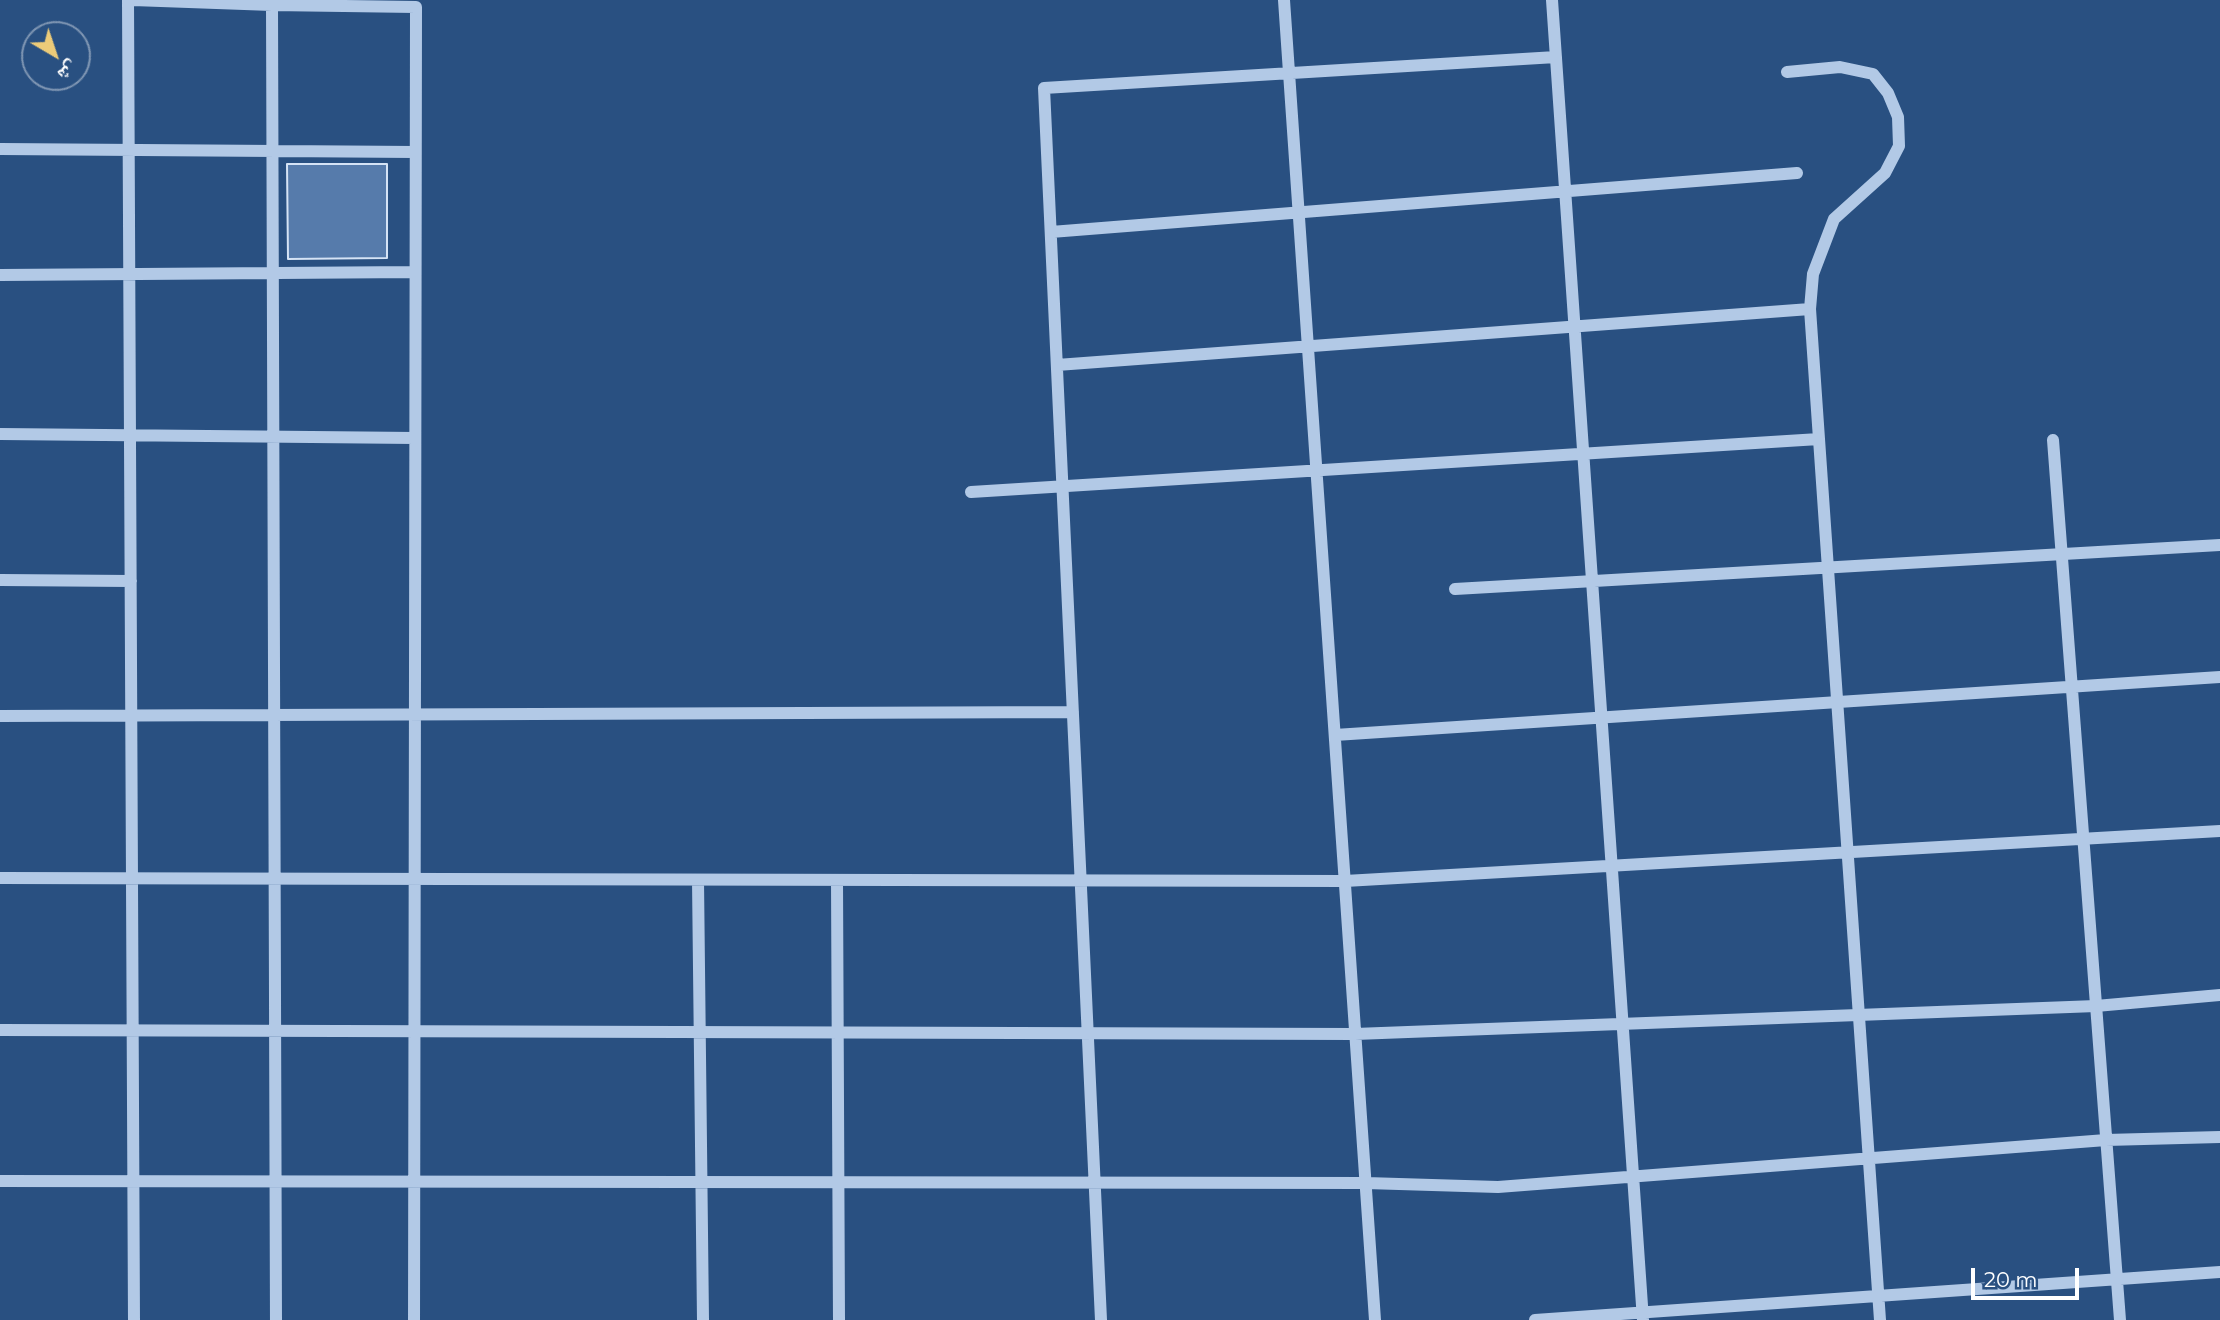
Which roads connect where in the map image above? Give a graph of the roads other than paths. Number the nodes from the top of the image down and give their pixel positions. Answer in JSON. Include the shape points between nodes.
{"nodes":[{"id":1,"x":130,"y":0,"type":"edge"},
{"id":2,"x":1284,"y":0,"type":"edge"},
{"id":3,"x":1552,"y":0,"type":"edge"},
{"id":4,"x":272,"y":5,"type":"junction"},
{"id":5,"x":1556,"y":57,"type":"junction"},
{"id":6,"x":1787,"y":72,"type":"dead end"},
{"id":7,"x":1289,"y":74,"type":"junction"},
{"id":8,"x":0,"y":149,"type":"edge"},
{"id":9,"x":129,"y":150,"type":"junction"},
{"id":10,"x":273,"y":150,"type":"junction"},
{"id":11,"x":415,"y":152,"type":"junction"},
{"id":12,"x":1797,"y":173,"type":"dead end"},
{"id":13,"x":1565,"y":192,"type":"junction"},
{"id":14,"x":1298,"y":213,"type":"junction"},
{"id":15,"x":1051,"y":233,"type":"junction"},
{"id":16,"x":415,"y":272,"type":"junction"},
{"id":17,"x":129,"y":274,"type":"junction"},
{"id":18,"x":273,"y":274,"type":"junction"},
{"id":19,"x":0,"y":275,"type":"edge"},
{"id":20,"x":1811,"y":309,"type":"junction"},
{"id":21,"x":1574,"y":326,"type":"junction"},
{"id":22,"x":1307,"y":346,"type":"junction"},
{"id":23,"x":1057,"y":365,"type":"junction"},
{"id":24,"x":0,"y":434,"type":"edge"},
{"id":25,"x":131,"y":435,"type":"junction"},
{"id":26,"x":273,"y":437,"type":"junction"},
{"id":27,"x":415,"y":438,"type":"junction"},
{"id":28,"x":1819,"y":439,"type":"junction"},
{"id":29,"x":2053,"y":440,"type":"dead end"},
{"id":30,"x":1583,"y":454,"type":"junction"},
{"id":31,"x":1317,"y":471,"type":"junction"},
{"id":32,"x":1064,"y":486,"type":"junction"},
{"id":33,"x":971,"y":492,"type":"dead end"},
{"id":34,"x":2220,"y":545,"type":"edge"},
{"id":35,"x":2062,"y":554,"type":"junction"},
{"id":36,"x":1829,"y":567,"type":"junction"},
{"id":37,"x":0,"y":580,"type":"edge"},
{"id":38,"x":1592,"y":581,"type":"junction"},
{"id":39,"x":131,"y":582,"type":"junction"},
{"id":40,"x":1455,"y":589,"type":"dead end"},
{"id":41,"x":2220,"y":677,"type":"edge"},
{"id":42,"x":2072,"y":687,"type":"junction"},
{"id":43,"x":1838,"y":702,"type":"junction"},
{"id":44,"x":1073,"y":712,"type":"junction"},
{"id":45,"x":415,"y":714,"type":"junction"},
{"id":46,"x":131,"y":715,"type":"junction"},
{"id":47,"x":275,"y":715,"type":"junction"},
{"id":48,"x":0,"y":716,"type":"edge"},
{"id":49,"x":1601,"y":718,"type":"junction"},
{"id":50,"x":1335,"y":735,"type":"junction"},
{"id":51,"x":2220,"y":831,"type":"edge"},
{"id":52,"x":2083,"y":839,"type":"junction"},
{"id":53,"x":1848,"y":853,"type":"junction"},
{"id":54,"x":1611,"y":866,"type":"junction"},
{"id":55,"x":0,"y":878,"type":"edge"},
{"id":56,"x":132,"y":879,"type":"junction"},
{"id":57,"x":275,"y":879,"type":"junction"},
{"id":58,"x":415,"y":879,"type":"junction"},
{"id":59,"x":698,"y":880,"type":"junction"},
{"id":60,"x":837,"y":880,"type":"junction"},
{"id":61,"x":1345,"y":881,"type":"junction"},
{"id":62,"x":1081,"y":882,"type":"junction"},
{"id":63,"x":2220,"y":995,"type":"edge"},
{"id":64,"x":2096,"y":1006,"type":"junction"},
{"id":65,"x":1859,"y":1015,"type":"junction"},
{"id":66,"x":1622,"y":1025,"type":"junction"},
{"id":67,"x":0,"y":1030,"type":"edge"},
{"id":68,"x":133,"y":1030,"type":"junction"},
{"id":69,"x":275,"y":1031,"type":"junction"},
{"id":70,"x":414,"y":1032,"type":"junction"},
{"id":71,"x":700,"y":1032,"type":"junction"},
{"id":72,"x":838,"y":1033,"type":"junction"},
{"id":73,"x":1088,"y":1034,"type":"junction"},
{"id":74,"x":1355,"y":1034,"type":"junction"},
{"id":75,"x":2220,"y":1137,"type":"edge"},
{"id":76,"x":2106,"y":1140,"type":"junction"},
{"id":77,"x":1868,"y":1159,"type":"junction"},
{"id":78,"x":1633,"y":1177,"type":"junction"},
{"id":79,"x":0,"y":1181,"type":"edge"},
{"id":80,"x":134,"y":1181,"type":"junction"},
{"id":81,"x":276,"y":1181,"type":"junction"},
{"id":82,"x":414,"y":1181,"type":"junction"},
{"id":83,"x":702,"y":1182,"type":"junction"},
{"id":84,"x":839,"y":1182,"type":"junction"},
{"id":85,"x":1096,"y":1182,"type":"junction"},
{"id":86,"x":1366,"y":1183,"type":"junction"},
{"id":87,"x":2220,"y":1272,"type":"edge"},
{"id":88,"x":2116,"y":1279,"type":"junction"},
{"id":89,"x":1878,"y":1296,"type":"junction"},
{"id":90,"x":1642,"y":1316,"type":"edge"},
{"id":91,"x":134,"y":1320,"type":"edge"},
{"id":92,"x":276,"y":1320,"type":"edge"},
{"id":93,"x":414,"y":1320,"type":"edge"},
{"id":94,"x":703,"y":1320,"type":"edge"},
{"id":95,"x":839,"y":1320,"type":"edge"},
{"id":96,"x":1101,"y":1320,"type":"edge"},
{"id":97,"x":1375,"y":1320,"type":"edge"},
{"id":98,"x":1535,"y":1320,"type":"edge"},
{"id":99,"x":1880,"y":1320,"type":"edge"},
{"id":100,"x":2120,"y":1320,"type":"edge"}],
"edges":[{"from":1,"to":4,"type":"street"},
{"from":1,"to":9,"type":"street"},
{"from":2,"to":7,"type":"street"},
{"from":3,"to":5,"type":"street"},
{"from":4,"to":10,"type":"street"},
{"from":4,"to":11,"type":"street","via":[[416,7]]},
{"from":5,"to":7,"type":"street"},
{"from":5,"to":13,"type":"street"},
{"from":6,"to":20,"type":"street","via":[[1840,66],[1872,74],[1888,93],[1898,117],[1899,146],[1885,173],[1834,219],[1813,274]]},
{"from":7,"to":14,"type":"street"},
{"from":7,"to":15,"type":"street","via":[[1044,88]]},
{"from":8,"to":9,"type":"street"},
{"from":9,"to":10,"type":"street"},
{"from":9,"to":17,"type":"street"},
{"from":10,"to":11,"type":"street"},
{"from":10,"to":18,"type":"street"},
{"from":11,"to":16,"type":"street"},
{"from":12,"to":13,"type":"street"},
{"from":13,"to":14,"type":"street"},
{"from":13,"to":21,"type":"street"},
{"from":14,"to":15,"type":"street"},
{"from":14,"to":22,"type":"street"},
{"from":15,"to":23,"type":"street"},
{"from":16,"to":18,"type":"street"},
{"from":16,"to":27,"type":"street"},
{"from":17,"to":18,"type":"street"},
{"from":17,"to":19,"type":"street"},
{"from":17,"to":25,"type":"street"},
{"from":18,"to":26,"type":"street"},
{"from":20,"to":21,"type":"street"},
{"from":20,"to":28,"type":"street"},
{"from":21,"to":22,"type":"street"},
{"from":21,"to":30,"type":"street"},
{"from":22,"to":23,"type":"street"},
{"from":22,"to":31,"type":"street"},
{"from":23,"to":32,"type":"street"},
{"from":24,"to":25,"type":"street"},
{"from":25,"to":26,"type":"street"},
{"from":25,"to":39,"type":"street"},
{"from":26,"to":27,"type":"street"},
{"from":26,"to":47,"type":"street"},
{"from":27,"to":45,"type":"street"},
{"from":28,"to":30,"type":"street"},
{"from":28,"to":36,"type":"street"},
{"from":29,"to":35,"type":"street"},
{"from":30,"to":31,"type":"street"},
{"from":30,"to":38,"type":"street"},
{"from":31,"to":32,"type":"street"},
{"from":31,"to":50,"type":"street"},
{"from":32,"to":33,"type":"street"},
{"from":32,"to":44,"type":"street"},
{"from":34,"to":35,"type":"street"},
{"from":35,"to":36,"type":"street"},
{"from":35,"to":42,"type":"street"},
{"from":36,"to":38,"type":"street"},
{"from":36,"to":43,"type":"street"},
{"from":37,"to":39,"type":"street"},
{"from":38,"to":40,"type":"street"},
{"from":38,"to":49,"type":"street"},
{"from":39,"to":46,"type":"street"},
{"from":41,"to":42,"type":"street"},
{"from":42,"to":43,"type":"street"},
{"from":42,"to":52,"type":"street"},
{"from":43,"to":49,"type":"street"},
{"from":43,"to":53,"type":"street"},
{"from":44,"to":45,"type":"street"},
{"from":44,"to":62,"type":"street"},
{"from":45,"to":47,"type":"street"},
{"from":45,"to":58,"type":"street"},
{"from":46,"to":47,"type":"street"},
{"from":46,"to":48,"type":"street"},
{"from":46,"to":56,"type":"street"},
{"from":47,"to":57,"type":"street"},
{"from":49,"to":50,"type":"street"},
{"from":49,"to":54,"type":"street"},
{"from":50,"to":61,"type":"street"},
{"from":51,"to":52,"type":"street"},
{"from":52,"to":53,"type":"street"},
{"from":52,"to":64,"type":"street"},
{"from":53,"to":54,"type":"street"},
{"from":53,"to":65,"type":"street"},
{"from":54,"to":61,"type":"street"},
{"from":54,"to":66,"type":"street"},
{"from":55,"to":56,"type":"street"},
{"from":56,"to":57,"type":"street"},
{"from":56,"to":68,"type":"street"},
{"from":57,"to":58,"type":"street"},
{"from":57,"to":69,"type":"street"},
{"from":58,"to":59,"type":"street"},
{"from":58,"to":70,"type":"street"},
{"from":59,"to":60,"type":"street"},
{"from":59,"to":71,"type":"street"},
{"from":60,"to":62,"type":"street"},
{"from":60,"to":72,"type":"street"},
{"from":61,"to":62,"type":"street"},
{"from":61,"to":74,"type":"street"},
{"from":62,"to":73,"type":"street"},
{"from":63,"to":64,"type":"street"},
{"from":64,"to":65,"type":"street"},
{"from":64,"to":76,"type":"street"},
{"from":65,"to":66,"type":"street"},
{"from":65,"to":77,"type":"street"},
{"from":66,"to":74,"type":"street"},
{"from":66,"to":78,"type":"street"},
{"from":67,"to":68,"type":"street"},
{"from":68,"to":69,"type":"street"},
{"from":68,"to":80,"type":"street"},
{"from":69,"to":70,"type":"street"},
{"from":69,"to":81,"type":"street"},
{"from":70,"to":71,"type":"street"},
{"from":70,"to":82,"type":"street"},
{"from":71,"to":72,"type":"street"},
{"from":71,"to":83,"type":"street"},
{"from":72,"to":73,"type":"street"},
{"from":72,"to":84,"type":"street"},
{"from":73,"to":74,"type":"street"},
{"from":73,"to":85,"type":"street"},
{"from":74,"to":86,"type":"street"},
{"from":75,"to":76,"type":"street"},
{"from":76,"to":77,"type":"street"},
{"from":76,"to":88,"type":"street"},
{"from":77,"to":78,"type":"street"},
{"from":77,"to":89,"type":"street"},
{"from":78,"to":86,"type":"street","via":[[1498,1187]]},
{"from":78,"to":90,"type":"street"},
{"from":79,"to":80,"type":"street"},
{"from":80,"to":81,"type":"street"},
{"from":80,"to":91,"type":"street"},
{"from":81,"to":82,"type":"street"},
{"from":81,"to":92,"type":"street"},
{"from":82,"to":83,"type":"street"},
{"from":82,"to":93,"type":"street"},
{"from":83,"to":84,"type":"street"},
{"from":83,"to":94,"type":"street"},
{"from":84,"to":85,"type":"street"},
{"from":84,"to":95,"type":"street"},
{"from":85,"to":86,"type":"street"},
{"from":85,"to":96,"type":"street"},
{"from":86,"to":97,"type":"street"},
{"from":87,"to":88,"type":"street"},
{"from":88,"to":89,"type":"street"},
{"from":88,"to":100,"type":"street"},
{"from":89,"to":90,"type":"street"},
{"from":89,"to":99,"type":"street"},
{"from":90,"to":98,"type":"street"}]}
